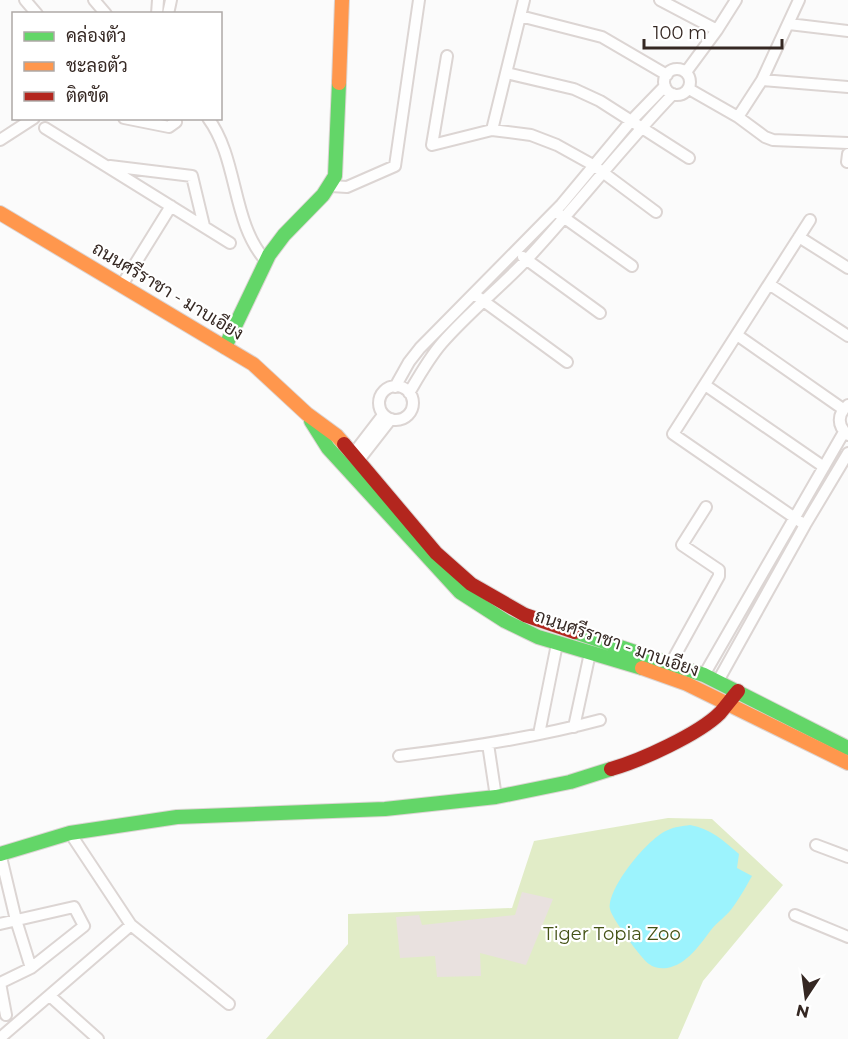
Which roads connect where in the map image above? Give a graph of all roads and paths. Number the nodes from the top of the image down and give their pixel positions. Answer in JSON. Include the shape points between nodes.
{"nodes":[{"id":1,"x":25,"y":0,"type":"edge"},
{"id":2,"x":94,"y":0,"type":"edge"},
{"id":3,"x":342,"y":0,"type":"edge"},
{"id":4,"x":419,"y":0,"type":"edge"},
{"id":5,"x":524,"y":0,"type":"edge"},
{"id":6,"x":660,"y":0,"type":"edge"},
{"id":7,"x":736,"y":0,"type":"edge"},
{"id":8,"x":799,"y":0,"type":"edge"},
{"id":9,"x":35,"y":12,"type":"edge"},
{"id":10,"x":104,"y":12,"type":"edge"},
{"id":11,"x":520,"y":16,"type":"junction"},
{"id":12,"x":789,"y":24,"type":"junction"},
{"id":13,"x":717,"y":30,"type":"junction"},
{"id":14,"x":848,"y":31,"type":"edge"},
{"id":15,"x":447,"y":56,"type":"dead end"},
{"id":16,"x":686,"y":72,"type":"junction"},
{"id":17,"x":506,"y":73,"type":"junction"},
{"id":18,"x":666,"y":80,"type":"junction"},
{"id":19,"x":762,"y":80,"type":"junction"},
{"id":20,"x":848,"y":87,"type":"edge"},
{"id":21,"x":689,"y":89,"type":"junction"},
{"id":22,"x":673,"y":94,"type":"junction"},
{"id":23,"x":738,"y":117,"type":"junction"},
{"id":24,"x":31,"y":120,"type":"edge"},
{"id":25,"x":134,"y":120,"type":"edge"},
{"id":26,"x":175,"y":120,"type":"edge"},
{"id":27,"x":209,"y":120,"type":"edge"},
{"id":28,"x":631,"y":121,"type":"junction"},
{"id":29,"x":641,"y":127,"type":"junction"},
{"id":30,"x":45,"y":128,"type":"dead end"},
{"id":31,"x":492,"y":130,"type":"junction"},
{"id":32,"x":0,"y":140,"type":"edge"},
{"id":33,"x":848,"y":143,"type":"edge"},
{"id":34,"x":689,"y":158,"type":"dead end"},
{"id":35,"x":106,"y":165,"type":"junction"},
{"id":36,"x":598,"y":168,"type":"junction"},
{"id":37,"x":331,"y":186,"type":"junction"},
{"id":38,"x":171,"y":206,"type":"junction"},
{"id":39,"x":555,"y":210,"type":"junction"},
{"id":40,"x":656,"y":212,"type":"dead end"},
{"id":41,"x":0,"y":213,"type":"edge"},
{"id":42,"x":565,"y":218,"type":"junction"},
{"id":43,"x":810,"y":220,"type":"dead end"},
{"id":44,"x":204,"y":226,"type":"junction"},
{"id":45,"x":799,"y":237,"type":"junction"},
{"id":46,"x":230,"y":243,"type":"dead end"},
{"id":47,"x":516,"y":252,"type":"junction"},
{"id":48,"x":526,"y":260,"type":"junction"},
{"id":49,"x":266,"y":261,"type":"junction"},
{"id":50,"x":632,"y":266,"type":"dead end"},
{"id":51,"x":848,"y":268,"type":"edge"},
{"id":52,"x":769,"y":284,"type":"junction"},
{"id":53,"x":122,"y":285,"type":"junction"},
{"id":54,"x":478,"y":297,"type":"junction"},
{"id":55,"x":600,"y":313,"type":"dead end"},
{"id":56,"x":737,"y":335,"type":"junction"},
{"id":57,"x":848,"y":336,"type":"edge"},
{"id":58,"x":225,"y":347,"type":"junction"},
{"id":59,"x":416,"y":354,"type":"junction"},
{"id":60,"x":428,"y":362,"type":"junction"},
{"id":61,"x":567,"y":362,"type":"dead end"},
{"id":62,"x":705,"y":385,"type":"junction"},
{"id":63,"x":395,"y":387,"type":"junction"},
{"id":64,"x":409,"y":393,"type":"junction"},
{"id":65,"x":846,"y":407,"type":"edge"},
{"id":66,"x":387,"y":417,"type":"junction"},
{"id":67,"x":846,"y":433,"type":"edge"},
{"id":68,"x":848,"y":453,"type":"edge"},
{"id":69,"x":351,"y":462,"type":"junction"},
{"id":70,"x":824,"y":467,"type":"junction"},
{"id":71,"x":706,"y":507,"type":"dead end"},
{"id":72,"x":794,"y":518,"type":"junction"},
{"id":73,"x":805,"y":525,"type":"junction"},
{"id":74,"x":557,"y":644,"type":"junction"},
{"id":75,"x":590,"y":653,"type":"junction"},
{"id":76,"x":671,"y":663,"type":"junction"},
{"id":77,"x":704,"y":675,"type":"junction"},
{"id":78,"x":718,"y":681,"type":"junction"},
{"id":79,"x":738,"y":691,"type":"junction"},
{"id":80,"x":728,"y":702,"type":"junction"},
{"id":81,"x":600,"y":720,"type":"dead end"},
{"id":82,"x":574,"y":727,"type":"junction"},
{"id":83,"x":539,"y":734,"type":"junction"},
{"id":84,"x":488,"y":744,"type":"junction"},
{"id":85,"x":848,"y":748,"type":"edge"},
{"id":86,"x":399,"y":756,"type":"dead end"},
{"id":87,"x":848,"y":763,"type":"edge"},
{"id":88,"x":496,"y":797,"type":"junction"},
{"id":89,"x":70,"y":833,"type":"junction"},
{"id":90,"x":816,"y":845,"type":"dead end"},
{"id":91,"x":0,"y":853,"type":"edge"},
{"id":92,"x":848,"y":857,"type":"edge"},
{"id":93,"x":795,"y":915,"type":"dead end"},
{"id":94,"x":16,"y":920,"type":"junction"},
{"id":95,"x":0,"y":924,"type":"edge"},
{"id":96,"x":131,"y":925,"type":"junction"},
{"id":97,"x":848,"y":937,"type":"edge"},
{"id":98,"x":31,"y":969,"type":"junction"},
{"id":99,"x":0,"y":983,"type":"edge"},
{"id":100,"x":51,"y":996,"type":"junction"},
{"id":101,"x":229,"y":1004,"type":"dead end"},
{"id":102,"x":6,"y":1015,"type":"dead end"},
{"id":103,"x":0,"y":1038,"type":"edge"},
{"id":104,"x":98,"y":1039,"type":"edge"}],
"edges":[{"from":1,"to":9,"type":"street"},
{"from":2,"to":10,"type":"street"},
{"from":3,"to":37,"type":"main road","via":[[335,177]]},
{"from":4,"to":37,"type":"street","via":[[395,166],[347,187]]},
{"from":5,"to":11,"type":"street"},
{"from":6,"to":13,"type":"street"},
{"from":7,"to":13,"type":"street"},
{"from":8,"to":12,"type":"street"},
{"from":11,"to":17,"type":"street"},
{"from":11,"to":18,"type":"street","via":[[602,37]]},
{"from":12,"to":14,"type":"street"},
{"from":12,"to":19,"type":"street"},
{"from":13,"to":16,"type":"street"},
{"from":15,"to":31,"type":"street","via":[[432,145]]},
{"from":16,"to":18,"type":"street","via":[[678,69]]},
{"from":16,"to":21,"type":"street","via":[[691,82]]},
{"from":17,"to":28,"type":"street","via":[[574,89]]},
{"from":17,"to":31,"type":"street"},
{"from":18,"to":22,"type":"street"},
{"from":18,"to":28,"type":"street"},
{"from":19,"to":20,"type":"street"},
{"from":19,"to":23,"type":"street"},
{"from":21,"to":22,"type":"street"},
{"from":21,"to":23,"type":"street"},
{"from":22,"to":29,"type":"street"},
{"from":23,"to":33,"type":"street","via":[[773,140]]},
{"from":24,"to":32,"type":"street"},
{"from":25,"to":26,"type":"street","via":[[169,127]]},
{"from":27,"to":49,"type":"street","via":[[222,143],[252,242]]},
{"from":28,"to":29,"type":"street"},
{"from":28,"to":36,"type":"street"},
{"from":29,"to":34,"type":"street"},
{"from":29,"to":36,"type":"street"},
{"from":30,"to":35,"type":"street"},
{"from":31,"to":36,"type":"street","via":[[531,135]]},
{"from":35,"to":38,"type":"street"},
{"from":35,"to":44,"type":"street","via":[[192,176]]},
{"from":36,"to":39,"type":"street"},
{"from":36,"to":40,"type":"street"},
{"from":36,"to":42,"type":"street"},
{"from":37,"to":49,"type":"main road","via":[[294,223]]},
{"from":38,"to":44,"type":"street"},
{"from":38,"to":53,"type":"street"},
{"from":39,"to":42,"type":"street"},
{"from":39,"to":47,"type":"street"},
{"from":41,"to":53,"type":"main road","name":"ถนนศรีราชา - มาบเอียง"},
{"from":42,"to":48,"type":"street"},
{"from":42,"to":50,"type":"street"},
{"from":43,"to":45,"type":"street"},
{"from":44,"to":46,"type":"street"},
{"from":45,"to":51,"type":"street"},
{"from":45,"to":52,"type":"street"},
{"from":47,"to":48,"type":"street"},
{"from":47,"to":54,"type":"street"},
{"from":48,"to":54,"type":"street"},
{"from":48,"to":55,"type":"street"},
{"from":49,"to":58,"type":"main road"},
{"from":52,"to":56,"type":"street"},
{"from":52,"to":57,"type":"street"},
{"from":53,"to":58,"type":"main road","name":"ถนนศรีราชา - มาบเอียง"},
{"from":54,"to":59,"type":"street"},
{"from":54,"to":60,"type":"street"},
{"from":54,"to":61,"type":"street"},
{"from":56,"to":62,"type":"street"},
{"from":56,"to":65,"type":"street"},
{"from":58,"to":69,"type":"main road","name":"ถนนศรีราชา - มาบเอียง","via":[[253,364],[307,414],[337,435]]},
{"from":59,"to":60,"type":"street"},
{"from":59,"to":63,"type":"street"},
{"from":60,"to":64,"type":"street"},
{"from":62,"to":70,"type":"street"},
{"from":62,"to":72,"type":"street","via":[[673,434]]},
{"from":63,"to":64,"type":"street"},
{"from":63,"to":66,"type":"street","via":[[385,390],[379,405]]},
{"from":64,"to":66,"type":"street","via":[[413,402],[411,412],[403,419]]},
{"from":65,"to":67,"type":"street","via":[[840,423]]},
{"from":66,"to":69,"type":"street"},
{"from":67,"to":70,"type":"street"},
{"from":68,"to":73,"type":"street"},
{"from":69,"to":74,"type":"main road","name":"ถนนศรีราชา - มาบเอียง","via":[[460,592],[520,629]]},
{"from":69,"to":76,"type":"main road","name":"ถนนศรีราชา - มาบเอียง","via":[[436,553],[471,584],[525,615]]},
{"from":70,"to":72,"type":"street"},
{"from":71,"to":76,"type":"street","via":[[682,545],[719,570],[718,576]]},
{"from":72,"to":73,"type":"street"},
{"from":72,"to":77,"type":"street"},
{"from":73,"to":78,"type":"street"},
{"from":74,"to":75,"type":"main road","name":"ถนนศรีราชา - มาบเอียง"},
{"from":74,"to":83,"type":"street"},
{"from":75,"to":80,"type":"main road","name":"ถนนศรีราชา - มาบเอียง","via":[[663,674]]},
{"from":75,"to":82,"type":"street"},
{"from":76,"to":77,"type":"main road","name":"ถนนศรีราชา - มาบเอียง"},
{"from":77,"to":78,"type":"main road","name":"ถนนศรีราชา - มาบเอียง"},
{"from":78,"to":79,"type":"main road","name":"ถนนศรีราชา - มาบเอียง"},
{"from":79,"to":80,"type":"main road"},
{"from":79,"to":85,"type":"main road","name":"ถนนศรีราชา - มาบเอียง"},
{"from":80,"to":87,"type":"main road","name":"ถนนศรีราชา - มาบเอียง"},
{"from":80,"to":88,"type":"main road","via":[[698,730],[629,764],[570,782]]},
{"from":81,"to":82,"type":"street"},
{"from":82,"to":83,"type":"street"},
{"from":83,"to":84,"type":"street"},
{"from":84,"to":86,"type":"street"},
{"from":84,"to":88,"type":"street"},
{"from":88,"to":89,"type":"main road","via":[[385,809],[177,817]]},
{"from":89,"to":91,"type":"main road"},
{"from":89,"to":96,"type":"street"},
{"from":90,"to":92,"type":"street"},
{"from":91,"to":94,"type":"street"},
{"from":93,"to":97,"type":"street"},
{"from":94,"to":95,"type":"street"},
{"from":94,"to":98,"type":"street"},
{"from":94,"to":98,"type":"street","via":[[74,907],[84,926]]},
{"from":96,"to":100,"type":"street"},
{"from":96,"to":101,"type":"street"},
{"from":98,"to":99,"type":"street"},
{"from":99,"to":102,"type":"street"},
{"from":100,"to":103,"type":"street"},
{"from":100,"to":104,"type":"street"}]}
